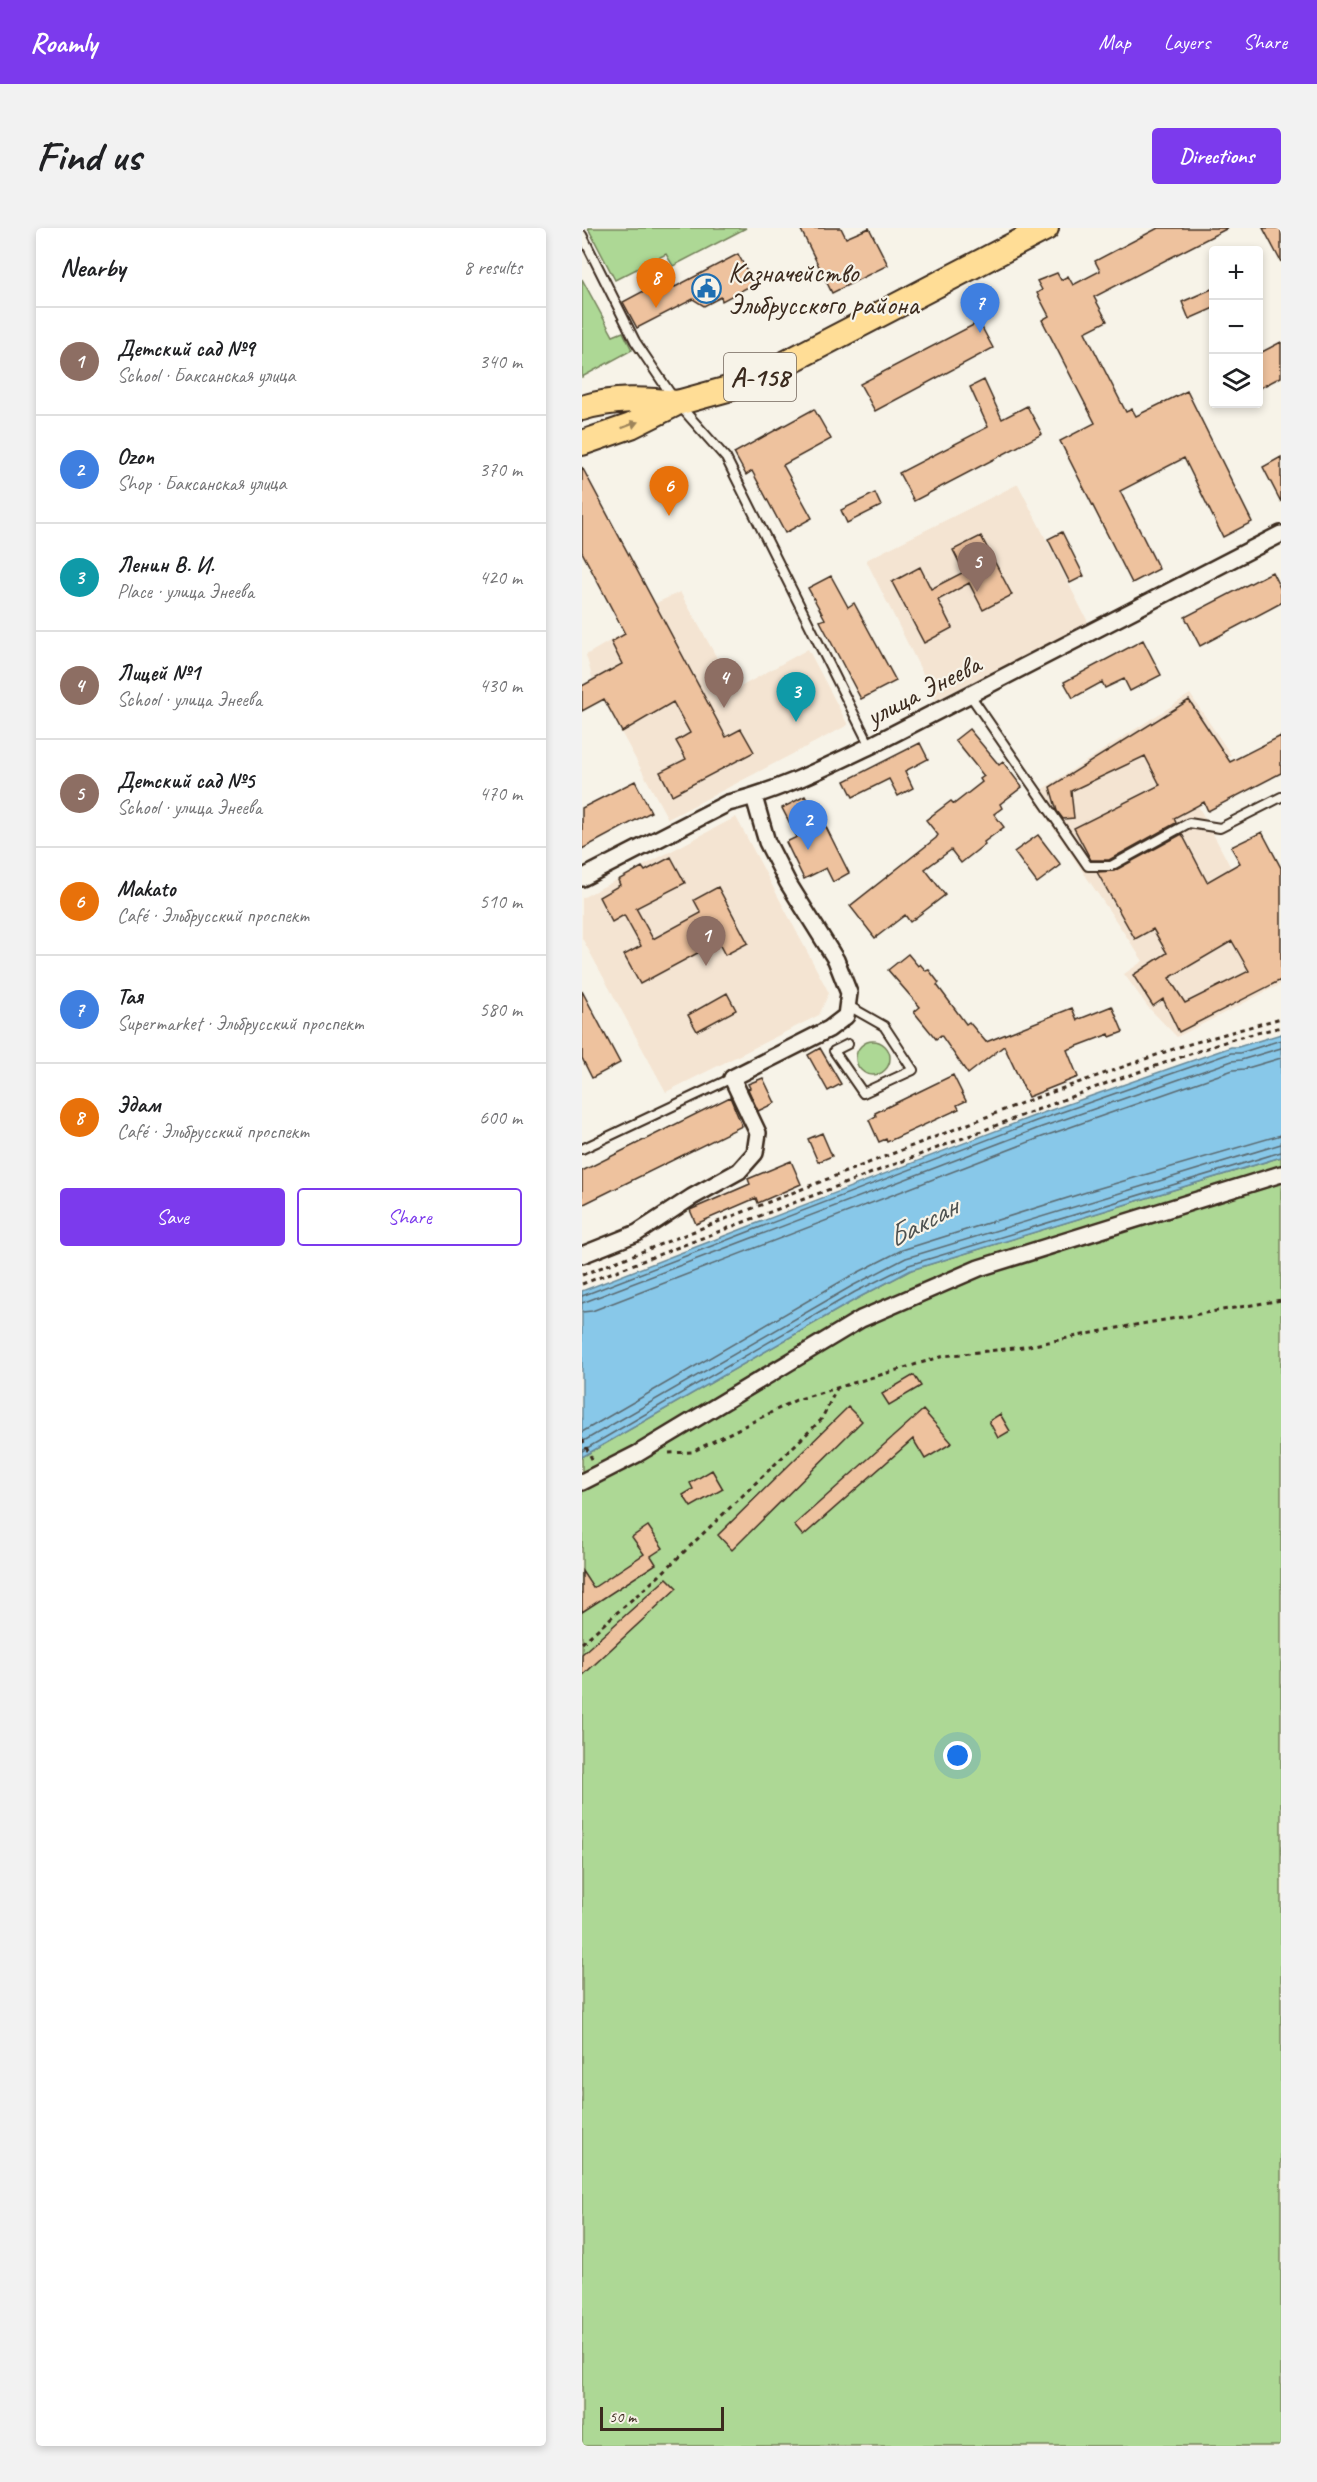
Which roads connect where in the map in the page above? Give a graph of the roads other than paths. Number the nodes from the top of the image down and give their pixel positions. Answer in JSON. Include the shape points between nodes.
{"nodes":[{"id":1,"x":1046,"y":228,"type":"edge"},
{"id":2,"x":582,"y":235,"type":"edge"},
{"id":3,"x":677,"y":403,"type":"junction"},
{"id":4,"x":582,"y":409,"type":"edge"},
{"id":5,"x":586,"y":441,"type":"edge"},
{"id":6,"x":1281,"y":534,"type":"edge"},
{"id":7,"x":970,"y":694,"type":"junction"},
{"id":8,"x":870,"y":746,"type":"junction"},
{"id":9,"x":754,"y":797,"type":"junction"},
{"id":10,"x":1281,"y":797,"type":"edge"},
{"id":11,"x":582,"y":878,"type":"edge"},
{"id":12,"x":848,"y":1005,"type":"junction"},
{"id":13,"x":848,"y":1044,"type":"dead end"},
{"id":14,"x":732,"y":1078,"type":"junction"},
{"id":15,"x":582,"y":1149,"type":"edge"},
{"id":16,"x":1281,"y":1174,"type":"edge"},
{"id":17,"x":582,"y":1255,"type":"edge"},
{"id":18,"x":582,"y":1482,"type":"edge"}],
"edges":[{"from":1,"to":3,"type":"main road","number":"А-158","via":[[776,370],[746,384]]},
{"from":2,"to":3,"type":"lane","via":[[635,341]]},
{"from":3,"to":4,"type":"main road","number":"А-158","via":[[642,399]]},
{"from":5,"to":3,"type":"main road","number":"А-158","one_way":true,"via":[[631,426]]},
{"from":3,"to":8,"type":"lane","via":[[726,459]]},
{"from":4,"to":5,"type":"main road","via":[[593,421],[594,434]]},
{"from":6,"to":7,"type":"street","name":"улица Энеева"},
{"from":7,"to":8,"type":"street","name":"улица Энеева"},
{"from":7,"to":10,"type":"lane","via":[[1088,866],[1111,866],[1189,823],[1220,828]]},
{"from":8,"to":9,"type":"street","name":"улица Энеева"},
{"from":9,"to":11,"type":"street","name":"улица Энеева","via":[[728,803]]},
{"from":9,"to":12,"type":"street","via":[[772,853],[836,960],[849,993]]},
{"from":12,"to":13,"type":"lane","via":[[884,1026],[913,1070],[863,1093],[834,1051]]},
{"from":12,"to":14,"type":"street","via":[[846,1016],[830,1029]]},
{"from":14,"to":15,"type":"lane"},
{"from":14,"to":17,"type":"street","via":[[758,1133],[755,1154],[739,1171],[637,1233]]},
{"from":16,"to":18,"type":"street","via":[[980,1268],[861,1319],[637,1454]]}]}
